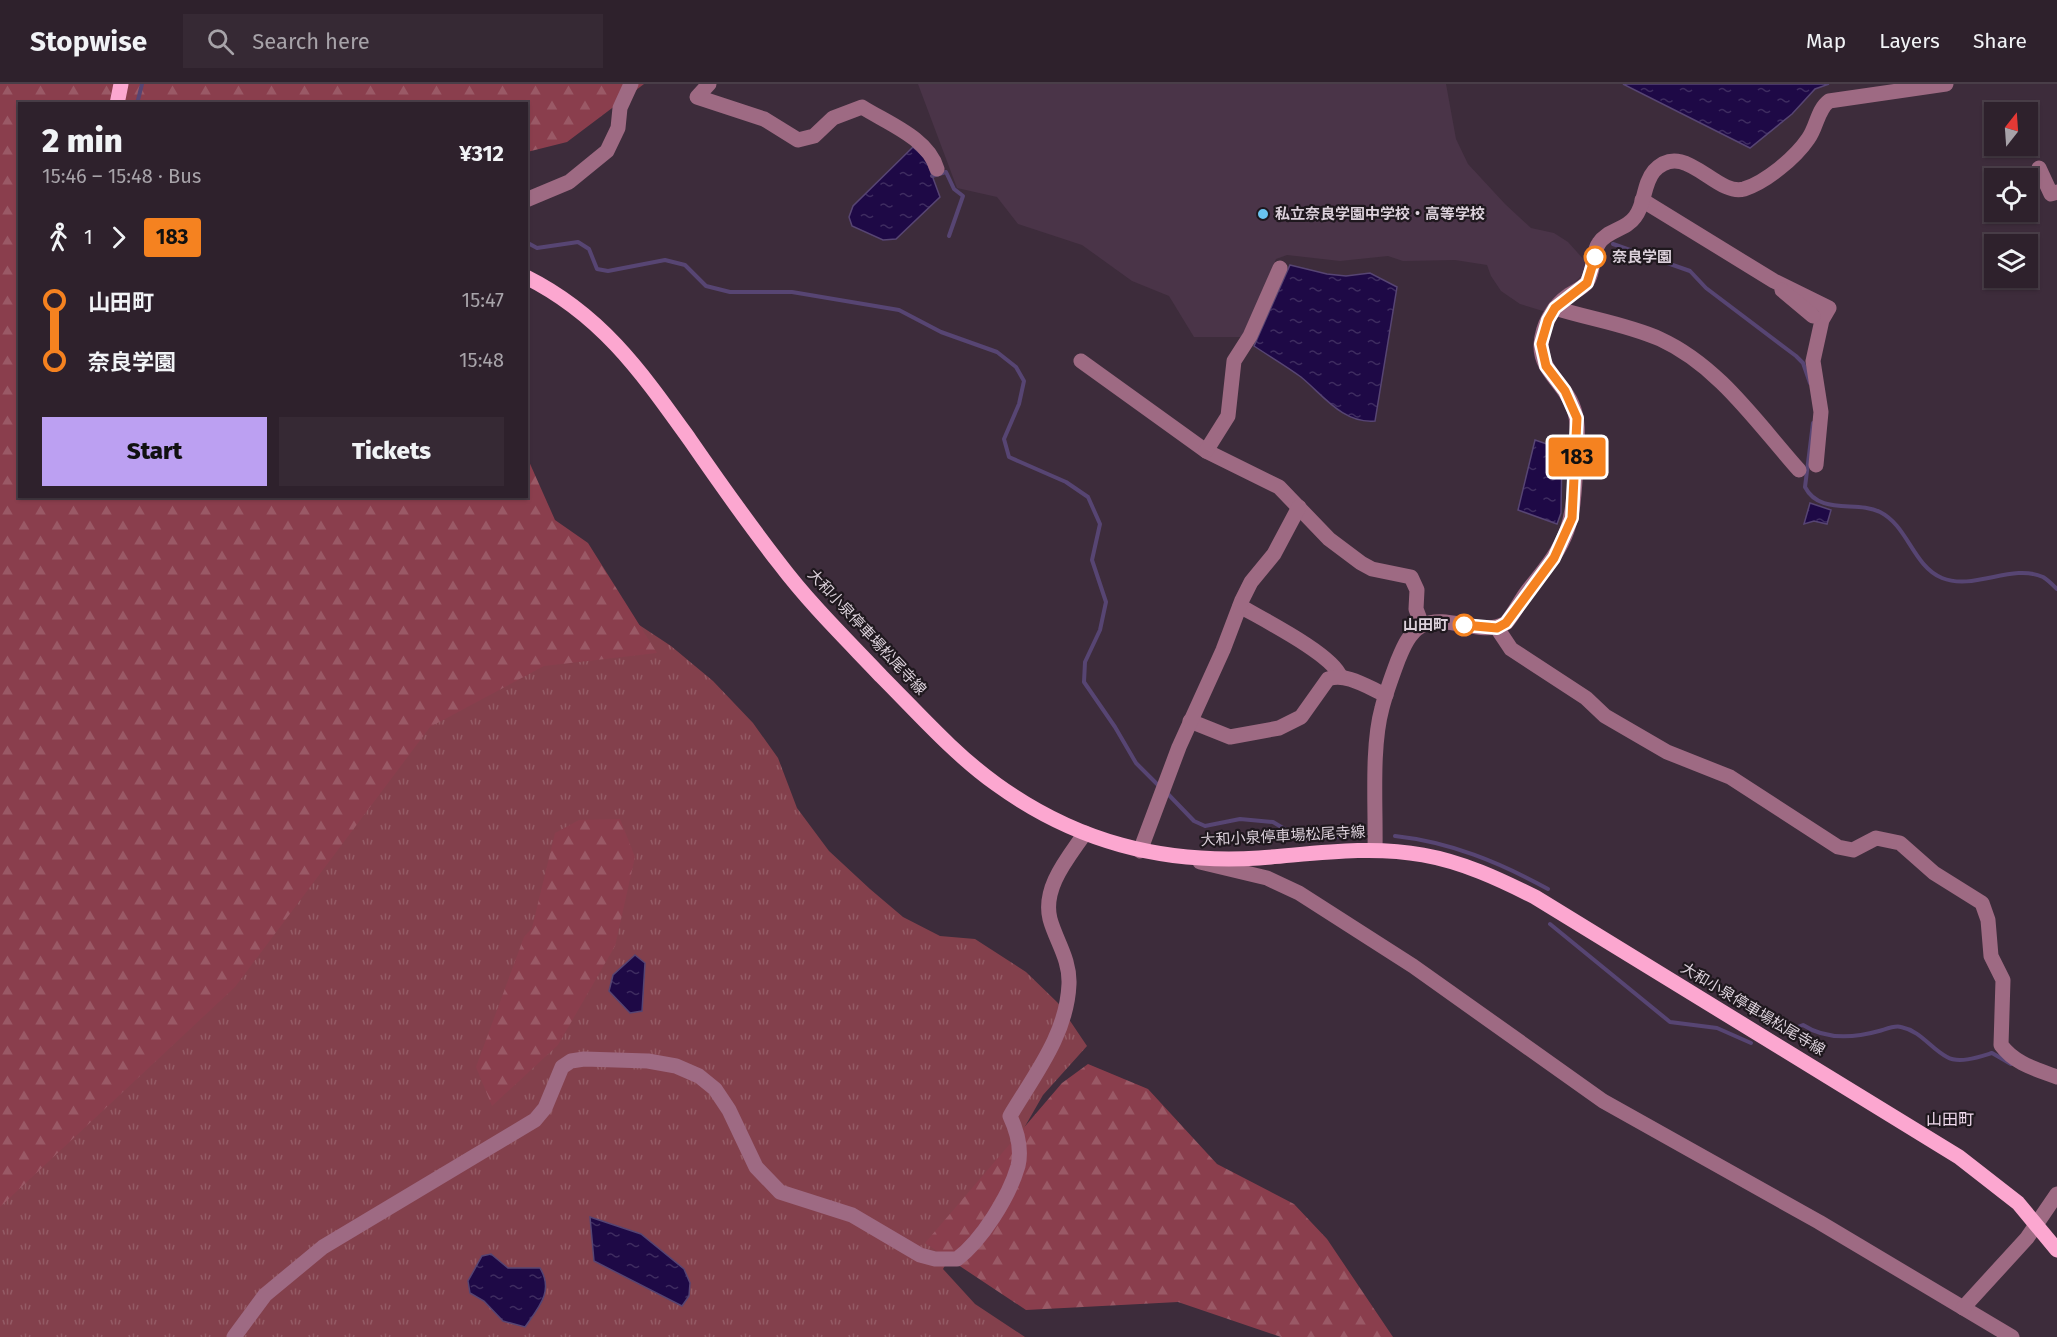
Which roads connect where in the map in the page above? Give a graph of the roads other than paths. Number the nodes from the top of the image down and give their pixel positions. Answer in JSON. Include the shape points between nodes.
{"nodes":[{"id":1,"x":121,"y":84,"type":"edge"},
{"id":2,"x":631,"y":84,"type":"edge"},
{"id":3,"x":709,"y":84,"type":"edge"},
{"id":4,"x":1946,"y":84,"type":"edge"},
{"id":5,"x":117,"y":102,"type":"edge"},
{"id":6,"x":2039,"y":168,"type":"dead end"},
{"id":7,"x":938,"y":169,"type":"dead end"},
{"id":8,"x":2057,"y":192,"type":"edge"},
{"id":9,"x":528,"y":199,"type":"edge"},
{"id":10,"x":1642,"y":200,"type":"junction"},
{"id":11,"x":1280,"y":268,"type":"dead end"},
{"id":12,"x":528,"y":278,"type":"edge"},
{"id":13,"x":1774,"y":281,"type":"junction"},
{"id":14,"x":1555,"y":308,"type":"junction"},
{"id":15,"x":1813,"y":316,"type":"dead end"},
{"id":16,"x":1081,"y":361,"type":"dead end"},
{"id":17,"x":1206,"y":452,"type":"junction"},
{"id":18,"x":1816,"y":465,"type":"dead end"},
{"id":19,"x":1799,"y":470,"type":"dead end"},
{"id":20,"x":1299,"y":507,"type":"junction"},
{"id":21,"x":1240,"y":606,"type":"junction"},
{"id":22,"x":1422,"y":625,"type":"junction"},
{"id":23,"x":1497,"y":628,"type":"junction"},
{"id":24,"x":1340,"y":676,"type":"junction"},
{"id":25,"x":1386,"y":695,"type":"junction"},
{"id":26,"x":1190,"y":721,"type":"junction"},
{"id":27,"x":1085,"y":833,"type":"junction"},
{"id":28,"x":1375,"y":850,"type":"junction"},
{"id":29,"x":1140,"y":851,"type":"junction"},
{"id":30,"x":1185,"y":858,"type":"junction"},
{"id":31,"x":2057,"y":1077,"type":"edge"},
{"id":32,"x":2057,"y":1194,"type":"edge"},
{"id":33,"x":2037,"y":1223,"type":"junction"},
{"id":34,"x":2057,"y":1250,"type":"edge"},
{"id":35,"x":1963,"y":1308,"type":"junction"},
{"id":36,"x":234,"y":1337,"type":"edge"},
{"id":37,"x":2012,"y":1337,"type":"edge"}],
"edges":[{"from":1,"to":5,"type":"main road"},
{"from":2,"to":9,"type":"street","via":[[607,151],[569,182]]},
{"from":3,"to":7,"type":"street","via":[[697,97],[764,119],[798,140],[814,136],[833,118],[862,107],[917,140]]},
{"from":4,"to":10,"type":"street","via":[[1829,101],[1822,106],[1808,140],[1767,176],[1743,189],[1728,189],[1696,166],[1674,162],[1653,172]]},
{"from":6,"to":8,"type":"street","via":[[2051,194]]},
{"from":10,"to":13,"type":"street"},
{"from":10,"to":14,"type":"street","via":[[1631,222],[1599,242],[1587,283]]},
{"from":11,"to":17,"type":"street","via":[[1250,336],[1234,361],[1228,416]]},
{"from":12,"to":27,"type":"main road","name":"大和小泉停車場松尾寺線","via":[[588,316],[623,350],[781,566],[826,619],[925,721],[996,784]]},
{"from":13,"to":15,"type":"street"},
{"from":13,"to":18,"type":"street","via":[[1829,308],[1822,320],[1813,361],[1821,412]]},
{"from":14,"to":19,"type":"street","via":[[1633,329],[1692,357],[1722,383]]},
{"from":14,"to":23,"type":"street","via":[[1544,332],[1542,355],[1577,418],[1572,518],[1554,558],[1512,616]]},
{"from":16,"to":17,"type":"street"},
{"from":17,"to":20,"type":"street","via":[[1280,487]]},
{"from":20,"to":21,"type":"street"},
{"from":20,"to":22,"type":"street","via":[[1329,539],[1361,563],[1411,577]]},
{"from":21,"to":24,"type":"street","via":[[1323,657],[1337,668]]},
{"from":21,"to":26,"type":"street"},
{"from":22,"to":23,"type":"street","via":[[1441,621]]},
{"from":22,"to":25,"type":"street","via":[[1409,638]]},
{"from":23,"to":31,"type":"street","via":[[1511,649],[1586,698],[1605,716],[1650,742],[1730,777],[1838,847],[1853,850],[1876,838],[1900,843],[1934,873],[1977,898],[1986,911],[1991,956],[2003,980],[2001,1045],[2031,1068]]},
{"from":24,"to":25,"type":"street"},
{"from":24,"to":26,"type":"street","via":[[1328,679],[1301,717],[1279,728],[1230,737]]},
{"from":25,"to":28,"type":"street","via":[[1378,725]]},
{"from":26,"to":29,"type":"street"},
{"from":27,"to":29,"type":"main road","name":"大和小泉停車場松尾寺線"},
{"from":27,"to":36,"type":"street","via":[[1057,875],[1048,904],[1068,965],[1069,983],[1061,1027],[1010,1116],[1019,1146],[1018,1166],[980,1239],[957,1259],[935,1260],[920,1255],[852,1215],[780,1192],[756,1167],[715,1089],[699,1076],[676,1066],[648,1061],[584,1059],[562,1067],[545,1108],[535,1120],[322,1247],[265,1295]]},
{"from":28,"to":30,"type":"main road","name":"大和小泉停車場松尾寺線"},
{"from":28,"to":33,"type":"main road","name":"大和小泉停車場松尾寺線","via":[[1450,861],[1535,897],[1959,1157],[2000,1186]]},
{"from":29,"to":30,"type":"main road","name":"大和小泉停車場松尾寺線"},
{"from":30,"to":35,"type":"street","via":[[1267,878],[1299,892],[1413,966],[1603,1101],[1820,1222]]},
{"from":32,"to":33,"type":"street"},
{"from":33,"to":34,"type":"main road","name":"大和小泉停車場松尾寺線"},
{"from":33,"to":35,"type":"street"},
{"from":35,"to":37,"type":"street"}]}
